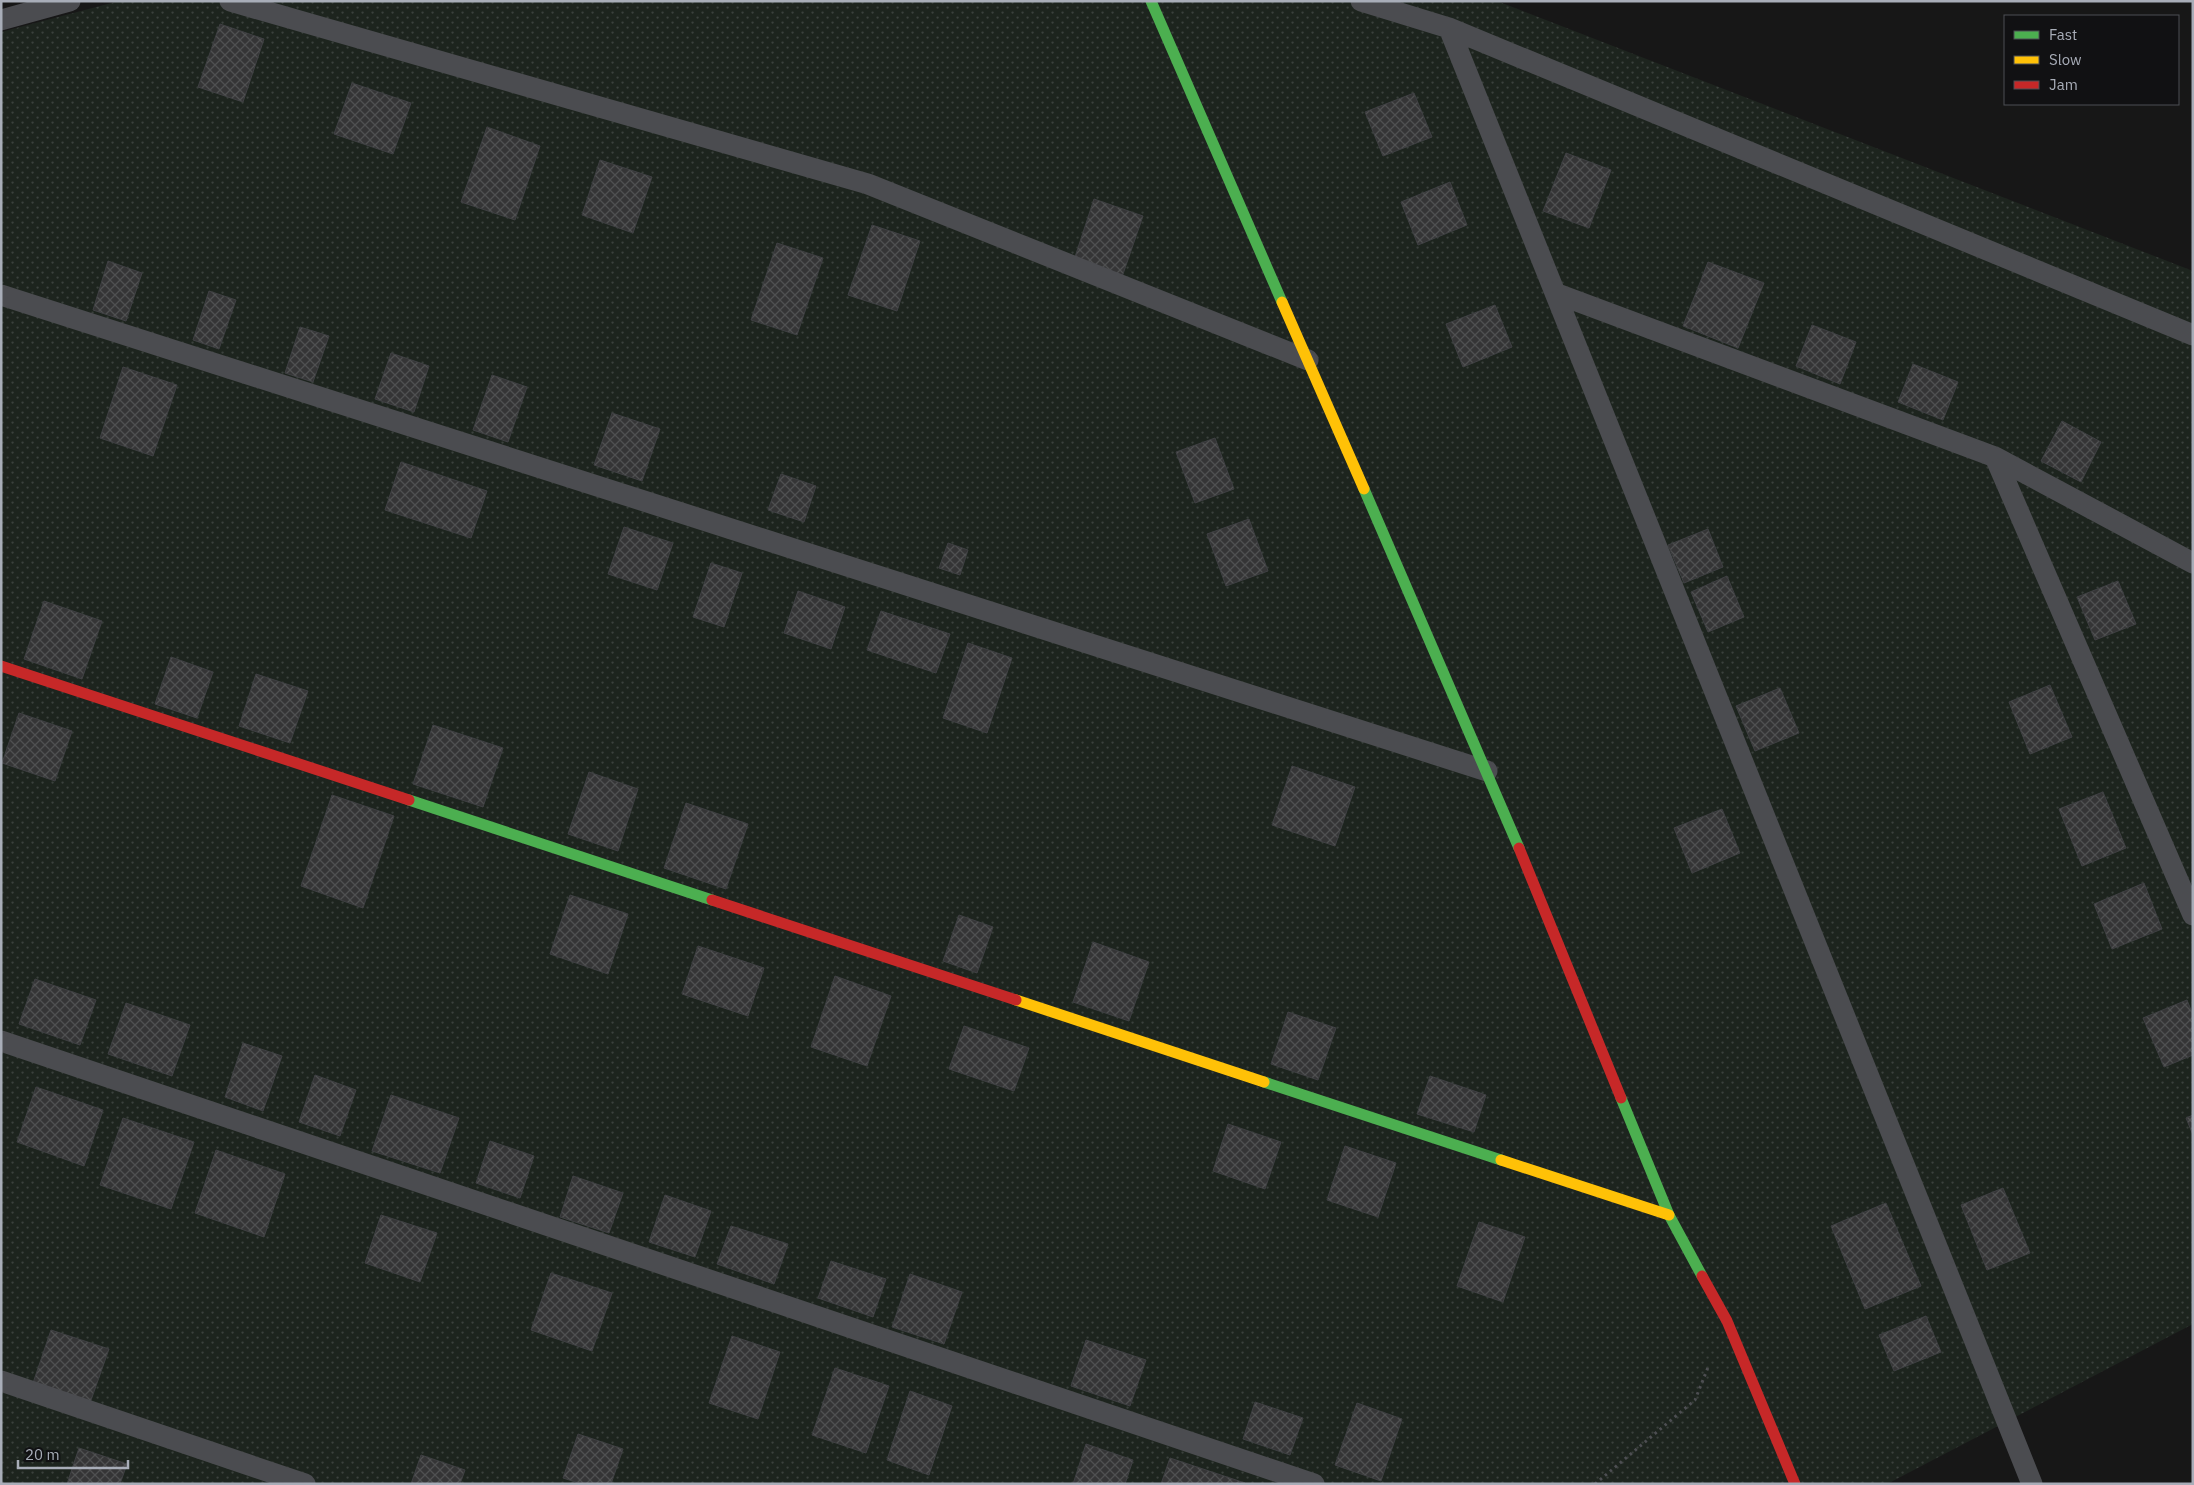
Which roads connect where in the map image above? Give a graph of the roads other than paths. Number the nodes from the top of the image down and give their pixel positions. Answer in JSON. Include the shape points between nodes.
{"nodes":[{"id":1,"x":70,"y":1,"type":"edge"},
{"id":2,"x":230,"y":1,"type":"edge"},
{"id":3,"x":1151,"y":1,"type":"edge"},
{"id":4,"x":1361,"y":1,"type":"edge"},
{"id":5,"x":1,"y":20,"type":"edge"},
{"id":6,"x":1449,"y":28,"type":"junction"},
{"id":7,"x":1554,"y":293,"type":"junction"},
{"id":8,"x":1,"y":295,"type":"edge"},
{"id":9,"x":2193,"y":335,"type":"edge"},
{"id":10,"x":1308,"y":360,"type":"junction"},
{"id":11,"x":1996,"y":457,"type":"junction"},
{"id":12,"x":2193,"y":563,"type":"edge"},
{"id":13,"x":1,"y":666,"type":"edge"},
{"id":14,"x":1487,"y":771,"type":"junction"},
{"id":15,"x":2193,"y":914,"type":"edge"},
{"id":16,"x":1,"y":1041,"type":"edge"},
{"id":17,"x":1669,"y":1215,"type":"junction"},
{"id":18,"x":1,"y":1381,"type":"edge"},
{"id":19,"x":305,"y":1484,"type":"edge"},
{"id":20,"x":1314,"y":1484,"type":"edge"},
{"id":21,"x":1796,"y":1484,"type":"edge"},
{"id":22,"x":2032,"y":1484,"type":"edge"}],
"edges":[{"from":1,"to":5,"type":"lane"},
{"from":2,"to":10,"type":"lane","via":[[868,184]]},
{"from":3,"to":10,"type":"street"},
{"from":4,"to":6,"type":"lane"},
{"from":6,"to":7,"type":"lane"},
{"from":6,"to":9,"type":"lane"},
{"from":7,"to":11,"type":"lane"},
{"from":7,"to":22,"type":"lane"},
{"from":8,"to":14,"type":"lane"},
{"from":10,"to":14,"type":"street"},
{"from":11,"to":12,"type":"lane"},
{"from":11,"to":15,"type":"lane"},
{"from":13,"to":17,"type":"street"},
{"from":14,"to":17,"type":"street"},
{"from":16,"to":20,"type":"lane"},
{"from":17,"to":21,"type":"street","via":[[1727,1321]]},
{"from":18,"to":19,"type":"lane"}]}
